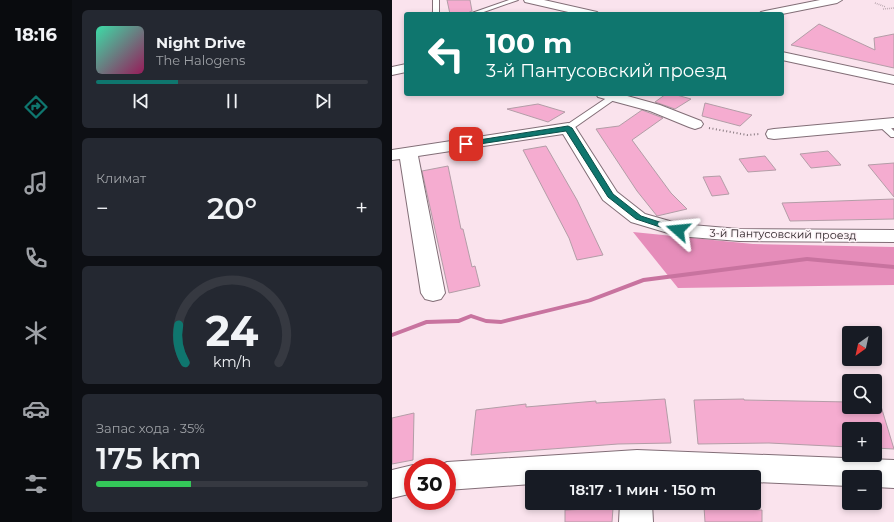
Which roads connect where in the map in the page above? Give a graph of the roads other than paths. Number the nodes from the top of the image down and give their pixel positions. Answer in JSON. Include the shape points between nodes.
{"nodes":[{"id":1,"x":436,"y":0,"type":"edge"},
{"id":2,"x":515,"y":0,"type":"edge"},
{"id":3,"x":529,"y":0,"type":"edge"},
{"id":4,"x":838,"y":0,"type":"edge"},
{"id":5,"x":436,"y":12,"type":"edge"},
{"id":6,"x":478,"y":12,"type":"edge"},
{"id":7,"x":584,"y":12,"type":"edge"},
{"id":8,"x":775,"y":12,"type":"edge"},
{"id":9,"x":784,"y":56,"type":"edge"},
{"id":10,"x":404,"y":69,"type":"edge"},
{"id":11,"x":392,"y":72,"type":"edge"},
{"id":12,"x":894,"y":80,"type":"edge"},
{"id":13,"x":608,"y":96,"type":"edge"},
{"id":14,"x":695,"y":124,"type":"road end"},
{"id":15,"x":888,"y":124,"type":"edge"},
{"id":16,"x":568,"y":128,"type":"junction"},
{"id":17,"x":774,"y":134,"type":"road end"},
{"id":18,"x":894,"y":135,"type":"edge"},
{"id":19,"x":400,"y":154,"type":"edge"},
{"id":20,"x":894,"y":236,"type":"edge"},
{"id":21,"x":433,"y":293,"type":"dead end"},
{"id":22,"x":761,"y":472,"type":"edge"},
{"id":23,"x":525,"y":474,"type":"edge"},
{"id":24,"x":894,"y":474,"type":"edge"},
{"id":25,"x":456,"y":476,"type":"edge"},
{"id":26,"x":404,"y":481,"type":"edge"},
{"id":27,"x":392,"y":484,"type":"edge"},
{"id":28,"x":636,"y":510,"type":"edge"},
{"id":29,"x":636,"y":522,"type":"edge"}],
"edges":[{"from":1,"to":5,"type":"lane"},
{"from":2,"to":6,"type":"lane"},
{"from":3,"to":7,"type":"street"},
{"from":4,"to":8,"type":"street"},
{"from":9,"to":12,"type":"street"},
{"from":10,"to":11,"type":"street"},
{"from":13,"to":14,"type":"street","via":[[655,108]]},
{"from":13,"to":16,"type":"lane"},
{"from":15,"to":17,"type":"street"},
{"from":15,"to":18,"type":"lane"},
{"from":16,"to":19,"type":"street"},
{"from":16,"to":20,"type":"street","name":"3-й Пантусовский проезд","via":[[610,196],[638,218],[678,230],[739,235]]},
{"from":19,"to":21,"type":"street"},
{"from":22,"to":24,"type":"street"},
{"from":23,"to":25,"type":"street"},
{"from":26,"to":27,"type":"street"},
{"from":28,"to":29,"type":"street"}]}
